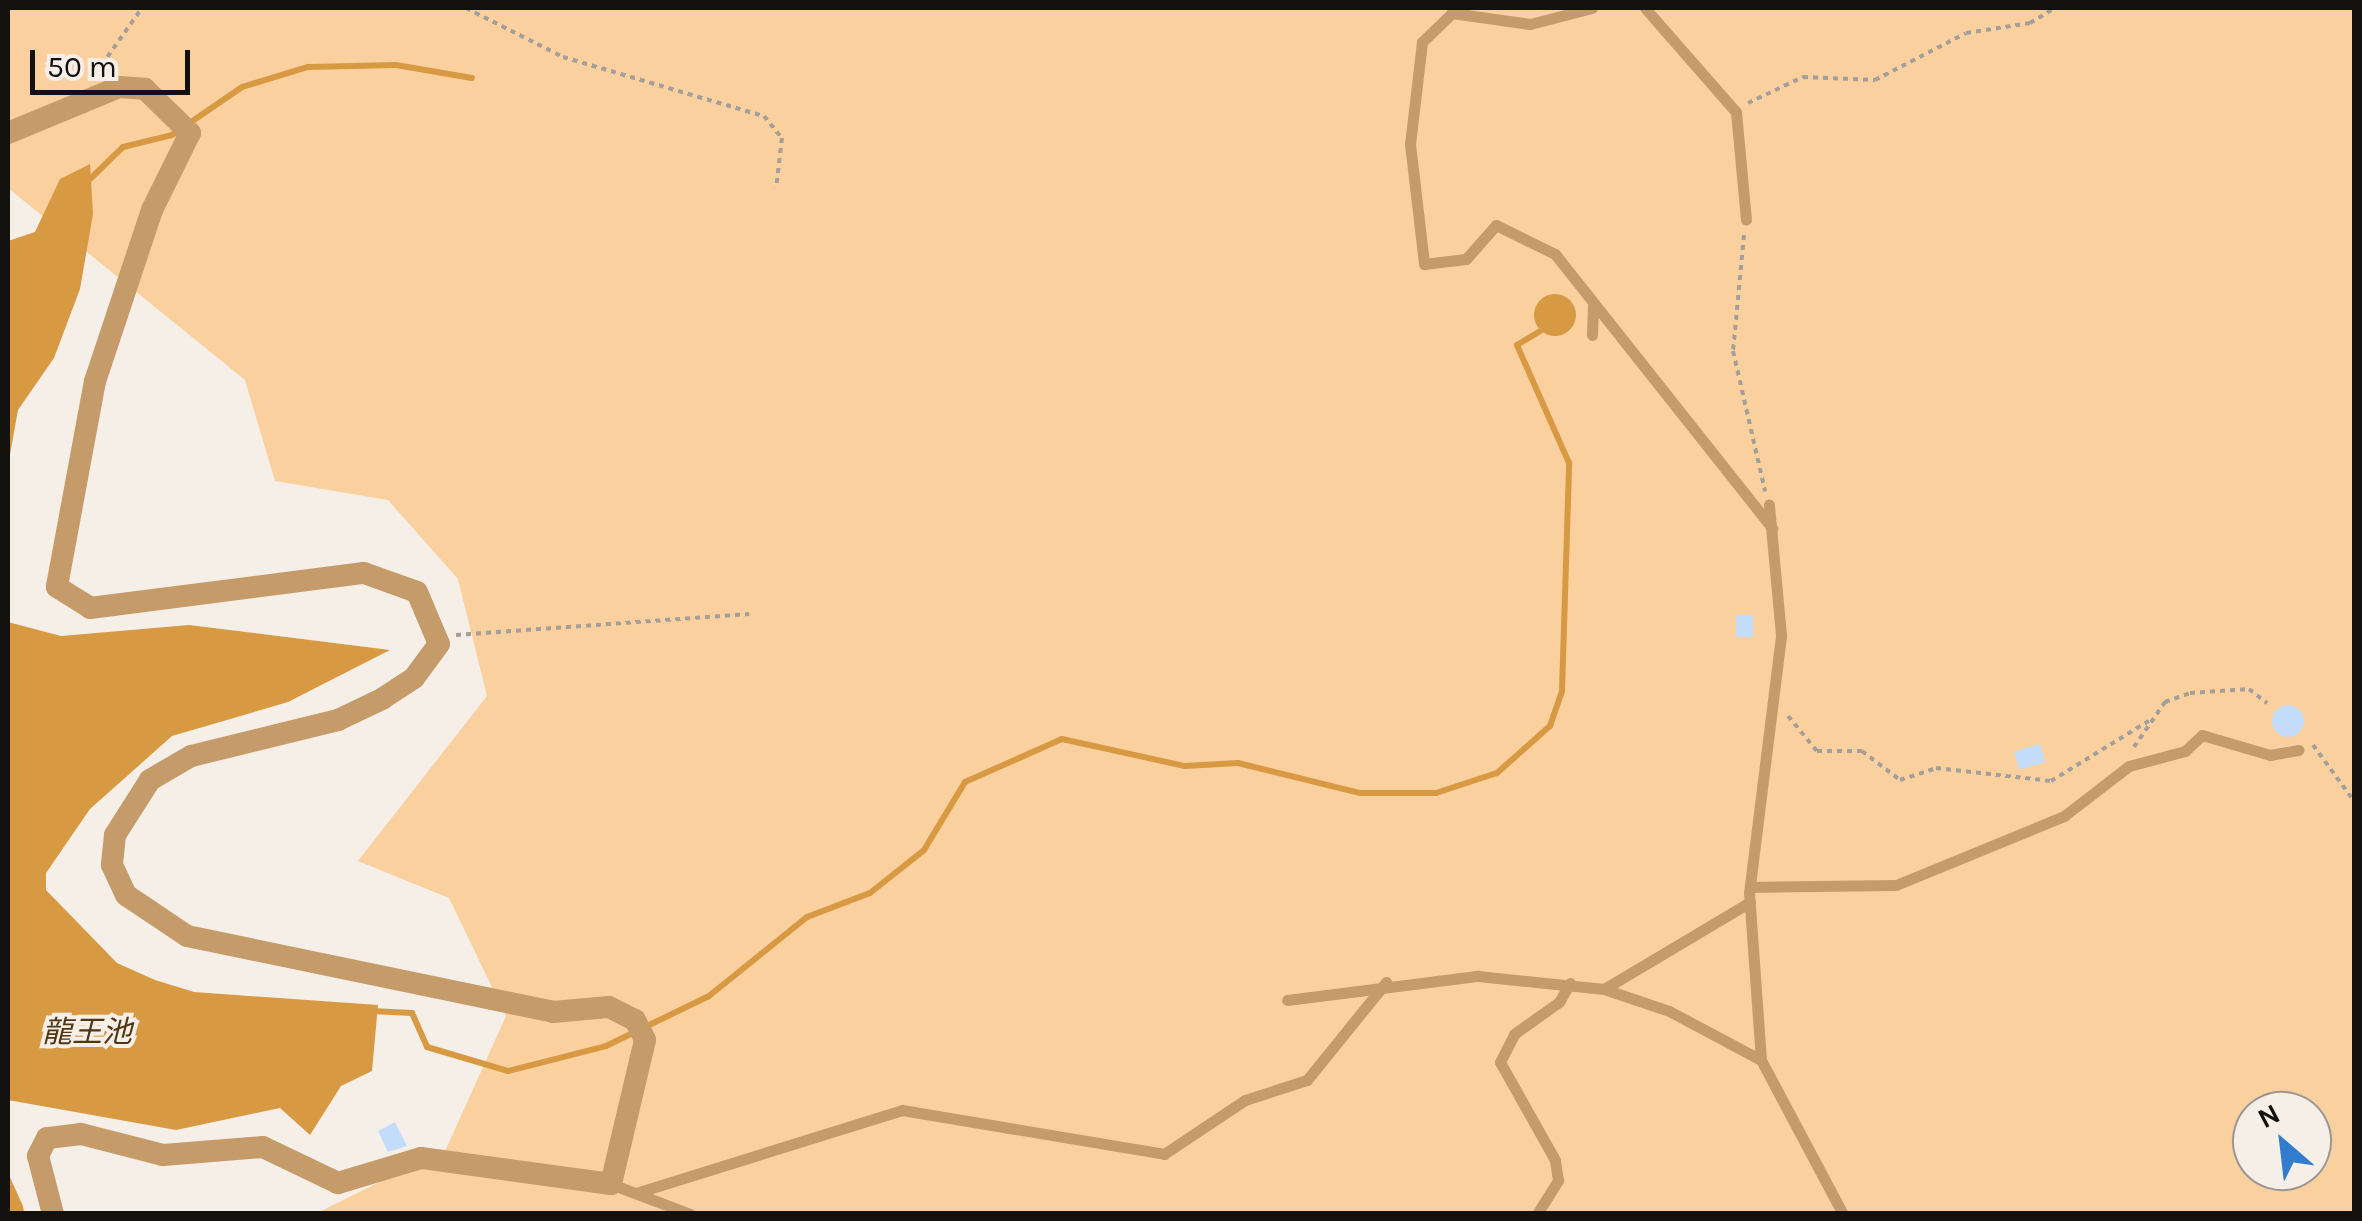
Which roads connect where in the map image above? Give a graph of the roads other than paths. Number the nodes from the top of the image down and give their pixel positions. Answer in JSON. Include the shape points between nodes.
{"nodes":[{"id":1,"x":1592,"y":8,"type":"edge"},
{"id":2,"x":1644,"y":8,"type":"edge"},
{"id":3,"x":8,"y":133,"type":"edge"},
{"id":4,"x":1746,"y":220,"type":"road end"},
{"id":5,"x":1593,"y":306,"type":"junction"},
{"id":6,"x":1592,"y":334,"type":"dead end"},
{"id":7,"x":1770,"y":504,"type":"road end"},
{"id":8,"x":1772,"y":528,"type":"junction"},
{"id":9,"x":2299,"y":750,"type":"road end"},
{"id":10,"x":1750,"y":887,"type":"junction"},
{"id":11,"x":1750,"y":902,"type":"junction"},
{"id":12,"x":1386,"y":982,"type":"junction"},
{"id":13,"x":1570,"y":983,"type":"junction"},
{"id":14,"x":1604,"y":989,"type":"junction"},
{"id":15,"x":1287,"y":1000,"type":"dead end"},
{"id":16,"x":1761,"y":1060,"type":"junction"},
{"id":17,"x":611,"y":1184,"type":"junction"},
{"id":18,"x":639,"y":1192,"type":"junction"},
{"id":19,"x":54,"y":1214,"type":"edge"},
{"id":20,"x":690,"y":1214,"type":"edge"},
{"id":21,"x":1538,"y":1214,"type":"edge"},
{"id":22,"x":1843,"y":1214,"type":"edge"}],
"edges":[{"from":1,"to":5,"type":"lane","via":[[1564,21],[1452,13],[1436,21],[1411,77],[1410,144],[1424,264],[1466,259],[1503,226],[1570,265]]},
{"from":2,"to":4,"type":"lane","via":[[1736,112]]},
{"from":3,"to":17,"type":"street","via":[[119,87],[145,89],[190,133],[190,149],[152,210],[95,381],[57,587],[90,608],[364,573],[417,592],[438,638],[414,678],[382,699],[192,756],[150,780],[128,807],[112,865],[126,895],[187,936],[553,1012],[609,1007],[634,1020],[644,1059]]},
{"from":5,"to":6,"type":"lane"},
{"from":5,"to":8,"type":"lane"},
{"from":7,"to":8,"type":"lane"},
{"from":8,"to":10,"type":"lane","via":[[1775,711]]},
{"from":9,"to":10,"type":"lane","via":[[2270,755],[2202,735],[2186,751],[2129,766],[2064,816],[1896,884]]},
{"from":10,"to":11,"type":"lane"},
{"from":11,"to":14,"type":"lane"},
{"from":11,"to":16,"type":"lane"},
{"from":12,"to":13,"type":"lane","via":[[1444,975]]},
{"from":12,"to":15,"type":"lane"},
{"from":12,"to":18,"type":"lane","via":[[1307,1080],[1246,1100],[1164,1154],[902,1110]]},
{"from":13,"to":14,"type":"lane"},
{"from":13,"to":21,"type":"lane","via":[[1514,1034],[1500,1062],[1555,1160],[1558,1180]]},
{"from":14,"to":16,"type":"lane","via":[[1728,1037]]},
{"from":16,"to":22,"type":"lane"},
{"from":17,"to":18,"type":"lane"},
{"from":17,"to":19,"type":"street","via":[[421,1158],[338,1183],[263,1147],[162,1155],[81,1134],[48,1138],[38,1156]]},
{"from":18,"to":20,"type":"lane"}]}
